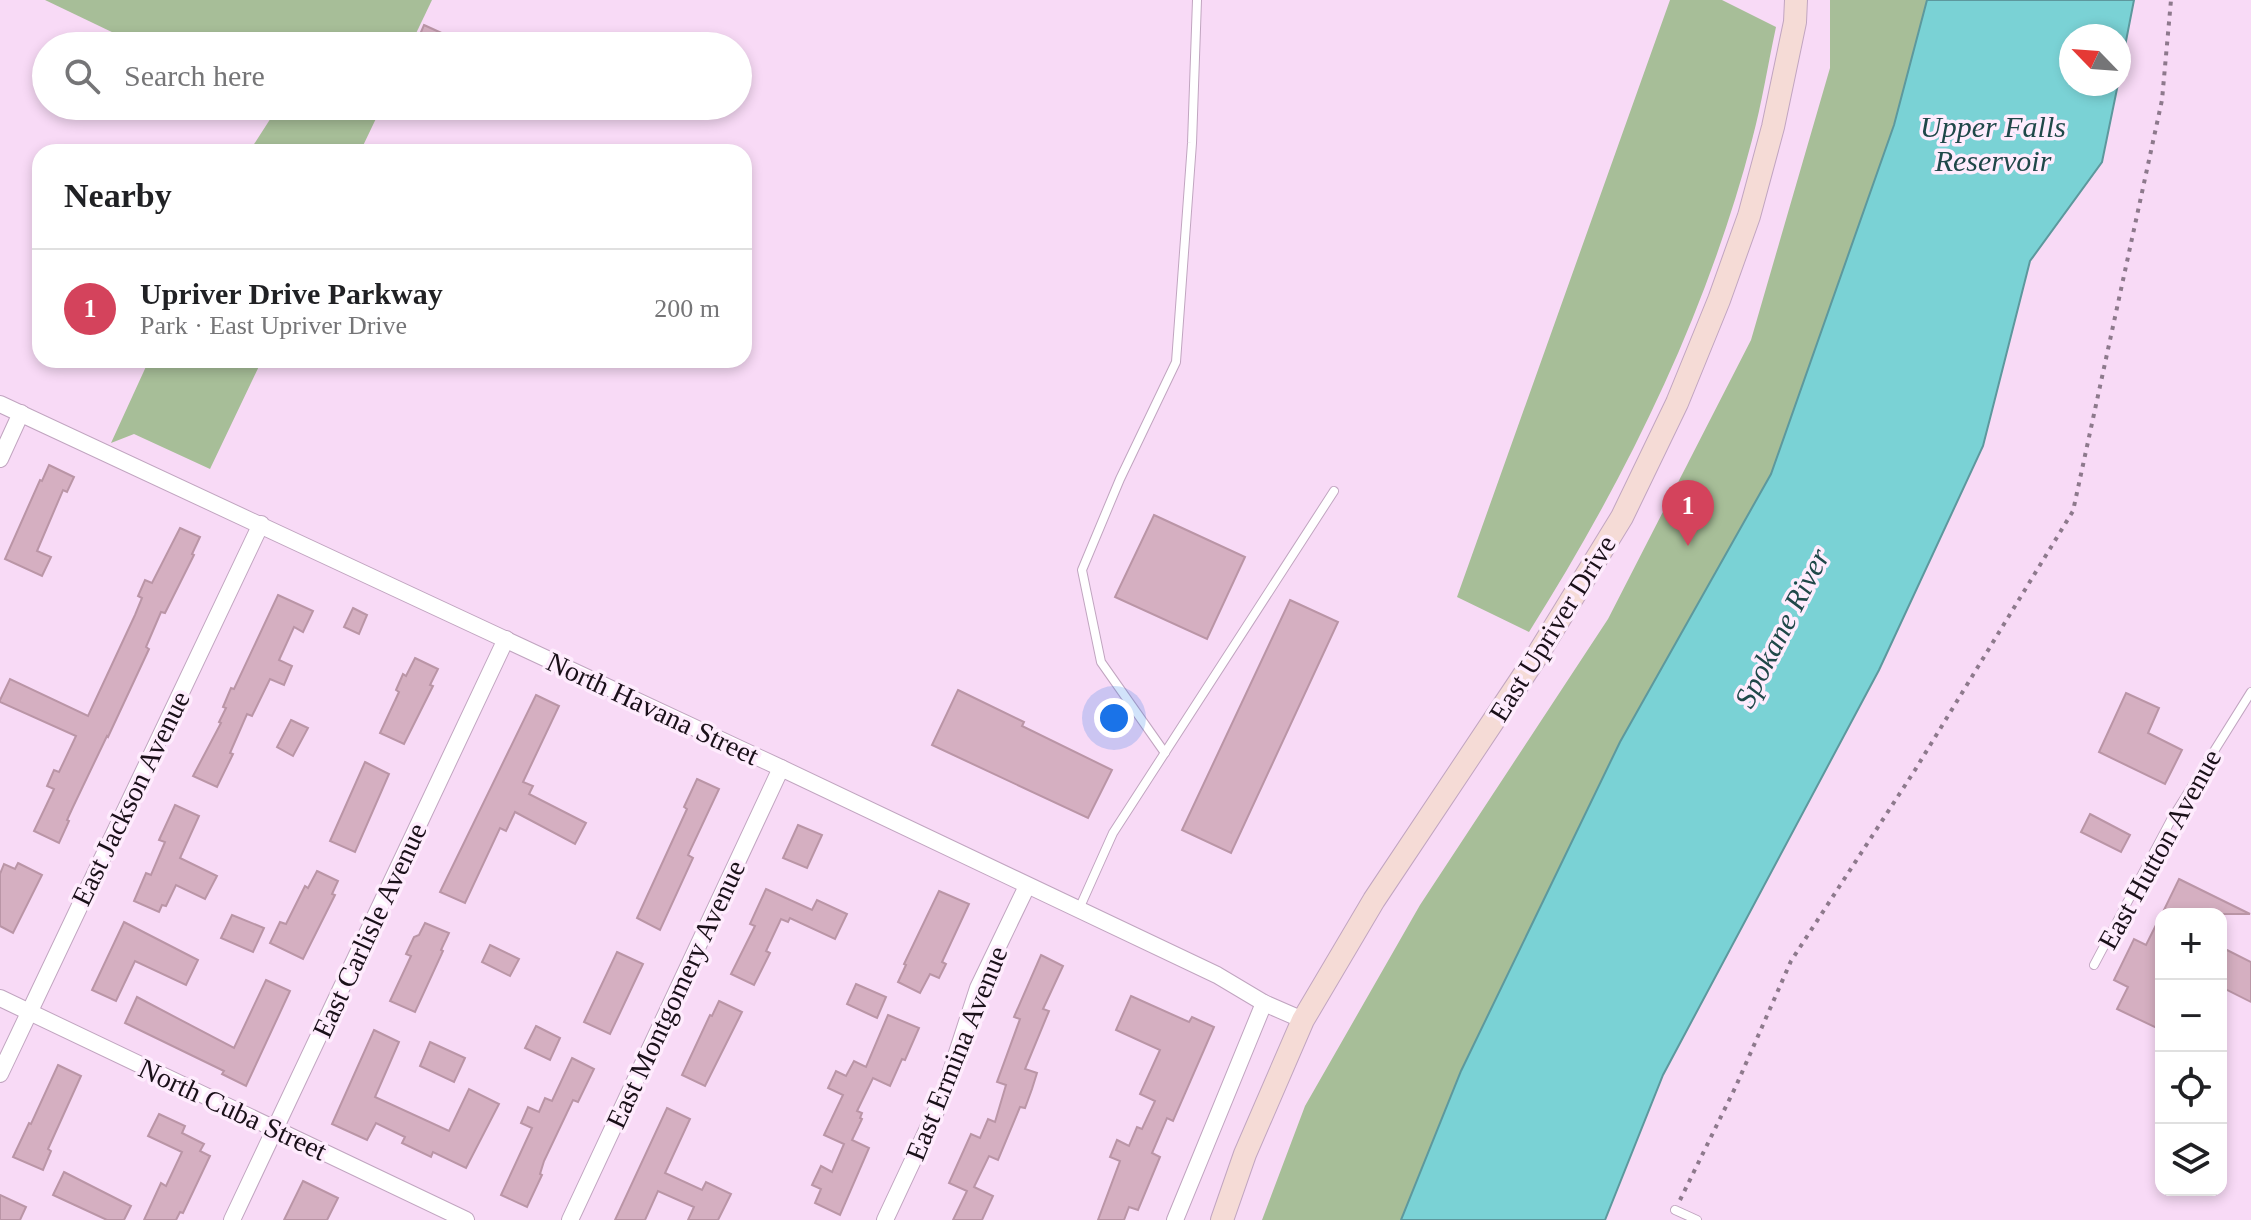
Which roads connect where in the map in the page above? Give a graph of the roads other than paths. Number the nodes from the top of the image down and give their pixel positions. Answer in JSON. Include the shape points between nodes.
{"nodes":[{"id":1,"x":1197,"y":0,"type":"edge"},
{"id":2,"x":1796,"y":0,"type":"edge"},
{"id":3,"x":0,"y":404,"type":"edge"},
{"id":4,"x":21,"y":413,"type":"junction"},
{"id":5,"x":0,"y":459,"type":"edge"},
{"id":6,"x":1334,"y":491,"type":"dead end"},
{"id":7,"x":261,"y":524,"type":"junction"},
{"id":8,"x":506,"y":639,"type":"junction"},
{"id":9,"x":2251,"y":692,"type":"edge"},
{"id":10,"x":1165,"y":753,"type":"junction"},
{"id":11,"x":781,"y":768,"type":"junction"},
{"id":12,"x":1027,"y":886,"type":"junction"},
{"id":13,"x":1078,"y":910,"type":"junction"},
{"id":14,"x":2094,"y":965,"type":"dead end"},
{"id":15,"x":0,"y":998,"type":"edge"},
{"id":16,"x":1264,"y":1003,"type":"junction"},
{"id":17,"x":28,"y":1012,"type":"junction"},
{"id":18,"x":1303,"y":1020,"type":"junction"},
{"id":19,"x":0,"y":1074,"type":"edge"},
{"id":20,"x":275,"y":1128,"type":"junction"},
{"id":21,"x":1675,"y":1210,"type":"road end"},
{"id":22,"x":232,"y":1220,"type":"edge"},
{"id":23,"x":466,"y":1220,"type":"edge"},
{"id":24,"x":570,"y":1220,"type":"edge"},
{"id":25,"x":885,"y":1220,"type":"edge"},
{"id":26,"x":1175,"y":1220,"type":"edge"},
{"id":27,"x":1222,"y":1220,"type":"edge"},
{"id":28,"x":1697,"y":1220,"type":"edge"}],
"edges":[{"from":1,"to":10,"type":"lane","via":[[1176,362],[1082,570],[1101,662]]},
{"from":2,"to":18,"type":"street","name":"East Upriver Drive","via":[[1773,127],[1749,216],[1677,403],[1622,517],[1374,900]]},
{"from":3,"to":4,"type":"street","name":"North Havana Street"},
{"from":4,"to":5,"type":"street"},
{"from":4,"to":7,"type":"street","name":"North Havana Street"},
{"from":6,"to":10,"type":"lane"},
{"from":7,"to":8,"type":"street","name":"North Havana Street"},
{"from":7,"to":17,"type":"street","name":"East Jackson Avenue"},
{"from":8,"to":11,"type":"street","name":"North Havana Street"},
{"from":8,"to":20,"type":"street","name":"East Carlisle Avenue"},
{"from":9,"to":14,"type":"lane","name":"East Hutton Avenue","via":[[2171,820]]},
{"from":10,"to":13,"type":"lane","via":[[1113,833]]},
{"from":11,"to":12,"type":"street","name":"North Havana Street"},
{"from":11,"to":24,"type":"street","name":"East Montgomery Avenue"},
{"from":12,"to":13,"type":"street","name":"North Havana Street"},
{"from":12,"to":25,"type":"street","name":"East Ermina Avenue","via":[[978,988],[943,1096]]},
{"from":13,"to":16,"type":"street","name":"North Havana Street","via":[[1217,975]]},
{"from":15,"to":17,"type":"street","name":"North Cuba Street"},
{"from":16,"to":18,"type":"street","name":"North Havana Street"},
{"from":16,"to":26,"type":"street"},
{"from":17,"to":19,"type":"street","name":"East Jackson Avenue"},
{"from":17,"to":20,"type":"street","name":"North Cuba Street"},
{"from":18,"to":27,"type":"street","name":"East Upriver Drive"},
{"from":20,"to":22,"type":"street","name":"East Carlisle Avenue"},
{"from":20,"to":23,"type":"street","name":"North Cuba Street"},
{"from":21,"to":28,"type":"lane"}]}
